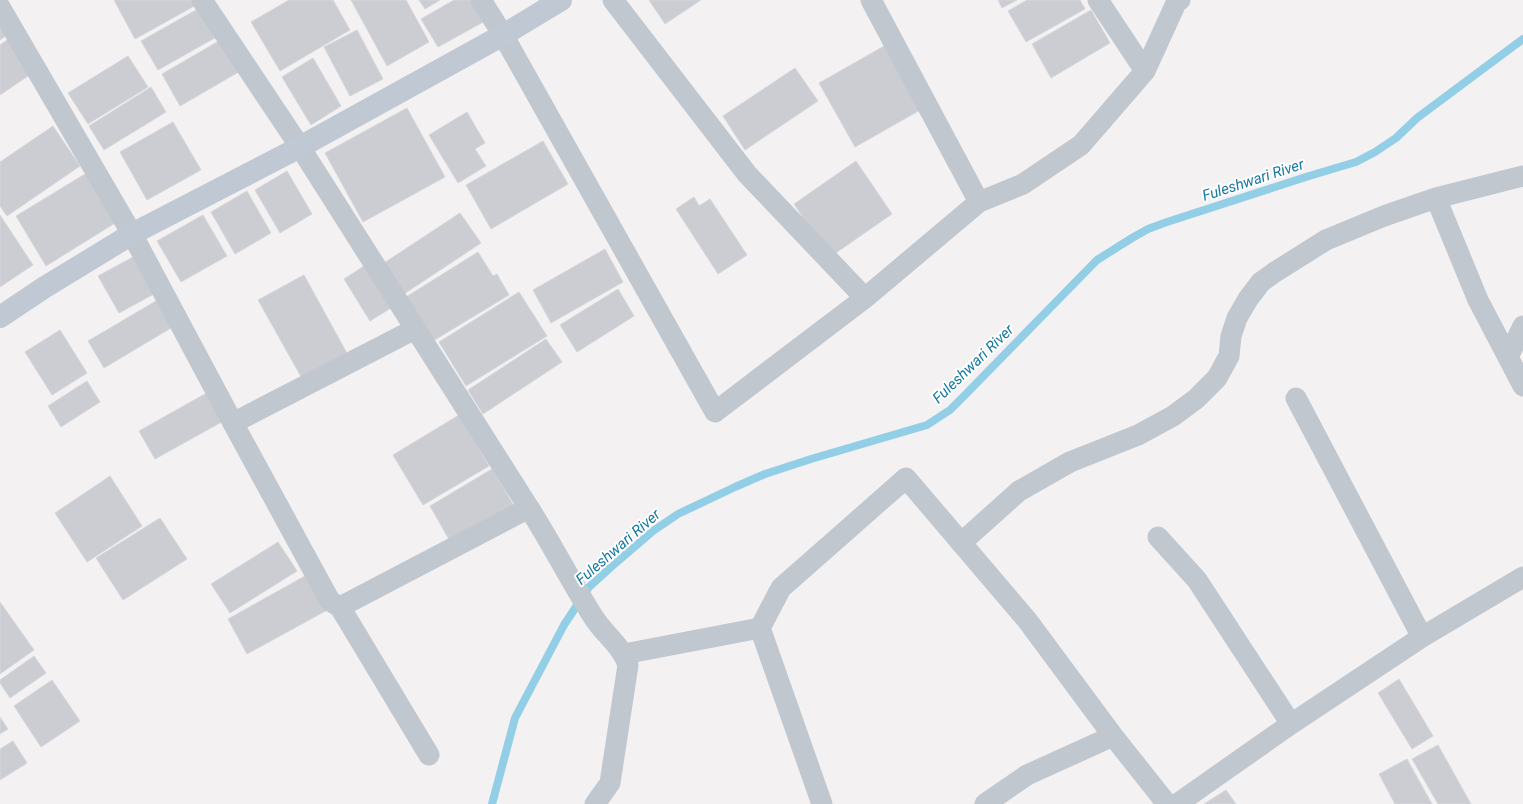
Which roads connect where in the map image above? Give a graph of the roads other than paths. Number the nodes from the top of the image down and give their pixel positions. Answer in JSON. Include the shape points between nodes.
{"nodes":[{"id":1,"x":202,"y":0,"type":"edge"},
{"id":2,"x":481,"y":0,"type":"edge"},
{"id":3,"x":561,"y":0,"type":"edge"},
{"id":4,"x":613,"y":0,"type":"edge"},
{"id":5,"x":871,"y":0,"type":"edge"},
{"id":6,"x":1098,"y":0,"type":"edge"},
{"id":7,"x":1180,"y":0,"type":"edge"},
{"id":8,"x":0,"y":7,"type":"edge"},
{"id":9,"x":503,"y":35,"type":"junction"},
{"id":10,"x":1145,"y":71,"type":"junction"},
{"id":11,"x":300,"y":147,"type":"junction"},
{"id":12,"x":1523,"y":176,"type":"edge"},
{"id":13,"x":1436,"y":198,"type":"junction"},
{"id":14,"x":980,"y":202,"type":"junction"},
{"id":15,"x":132,"y":234,"type":"junction"},
{"id":16,"x":865,"y":298,"type":"junction"},
{"id":17,"x":0,"y":317,"type":"edge"},
{"id":18,"x":1523,"y":326,"type":"edge"},
{"id":19,"x":415,"y":329,"type":"junction"},
{"id":20,"x":1508,"y":357,"type":"junction"},
{"id":21,"x":1523,"y":386,"type":"edge"},
{"id":22,"x":1296,"y":398,"type":"dead end"},
{"id":23,"x":233,"y":423,"type":"junction"},
{"id":24,"x":529,"y":508,"type":"junction"},
{"id":25,"x":1158,"y":537,"type":"dead end"},
{"id":26,"x":961,"y":542,"type":"junction"},
{"id":27,"x":1523,"y":577,"type":"edge"},
{"id":28,"x":340,"y":607,"type":"junction"},
{"id":29,"x":760,"y":628,"type":"junction"},
{"id":30,"x":1422,"y":637,"type":"junction"},
{"id":31,"x":624,"y":654,"type":"junction"},
{"id":32,"x":1291,"y":724,"type":"junction"},
{"id":33,"x":1113,"y":736,"type":"junction"},
{"id":34,"x":429,"y":755,"type":"dead end"},
{"id":35,"x":596,"y":804,"type":"edge"},
{"id":36,"x":822,"y":804,"type":"edge"},
{"id":37,"x":985,"y":804,"type":"edge"},
{"id":38,"x":1167,"y":804,"type":"edge"},
{"id":39,"x":1178,"y":804,"type":"edge"}],
"edges":[{"from":1,"to":11,"type":"street"},
{"from":2,"to":9,"type":"street"},
{"from":3,"to":9,"type":"main road"},
{"from":4,"to":16,"type":"street","via":[[747,174]]},
{"from":5,"to":14,"type":"street"},
{"from":6,"to":10,"type":"street"},
{"from":7,"to":10,"type":"street"},
{"from":8,"to":15,"type":"street"},
{"from":9,"to":11,"type":"main road"},
{"from":9,"to":16,"type":"street","via":[[715,412]]},
{"from":10,"to":14,"type":"street","via":[[1081,145],[1023,184]]},
{"from":11,"to":15,"type":"main road"},
{"from":11,"to":19,"type":"street"},
{"from":12,"to":13,"type":"street"},
{"from":13,"to":20,"type":"street","via":[[1478,300]]},
{"from":13,"to":26,"type":"street","via":[[1326,240],[1261,282],[1237,318],[1231,336],[1229,356],[1217,378],[1196,400],[1145,431],[1070,462],[1020,491]]},
{"from":14,"to":16,"type":"street"},
{"from":15,"to":17,"type":"main road"},
{"from":15,"to":23,"type":"street"},
{"from":18,"to":20,"type":"street"},
{"from":19,"to":23,"type":"street"},
{"from":19,"to":24,"type":"street"},
{"from":20,"to":21,"type":"street"},
{"from":22,"to":30,"type":"street"},
{"from":23,"to":28,"type":"street","via":[[330,601]]},
{"from":24,"to":28,"type":"street"},
{"from":24,"to":31,"type":"street","via":[[595,619]]},
{"from":25,"to":32,"type":"street","via":[[1197,580]]},
{"from":26,"to":29,"type":"street","via":[[906,478],[781,588]]},
{"from":26,"to":33,"type":"street","via":[[1028,620]]},
{"from":27,"to":30,"type":"street"},
{"from":28,"to":34,"type":"street"},
{"from":29,"to":31,"type":"street"},
{"from":29,"to":36,"type":"street"},
{"from":30,"to":32,"type":"street"},
{"from":31,"to":35,"type":"street","via":[[628,665],[610,783]]},
{"from":32,"to":39,"type":"street"},
{"from":33,"to":37,"type":"street","via":[[1027,775]]},
{"from":33,"to":38,"type":"street"}]}
